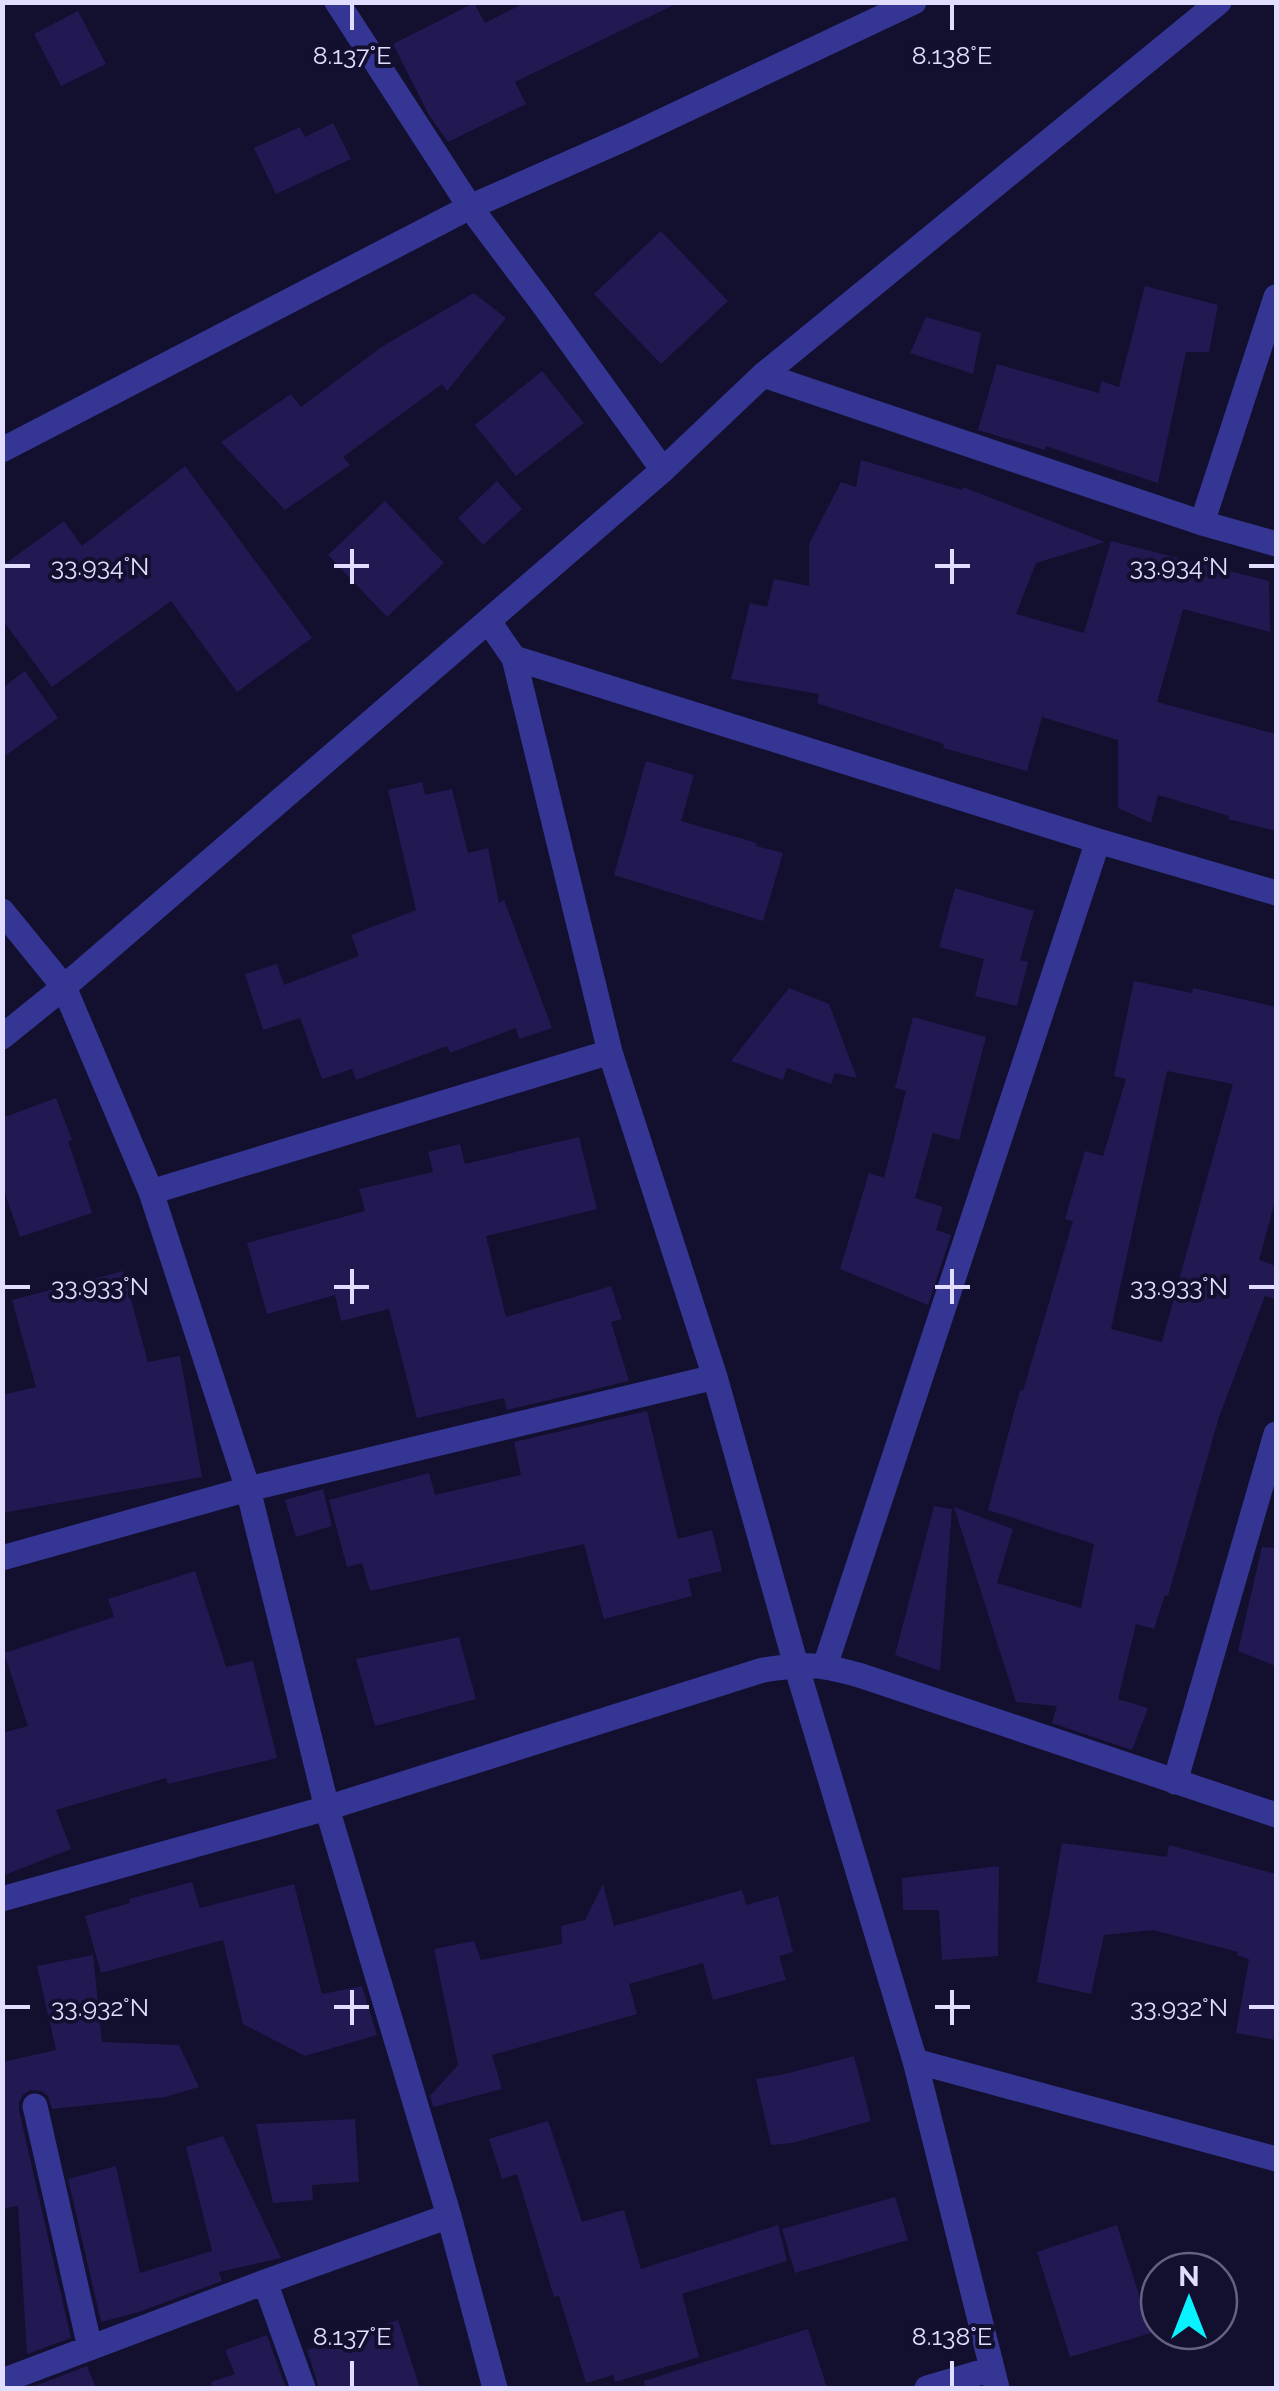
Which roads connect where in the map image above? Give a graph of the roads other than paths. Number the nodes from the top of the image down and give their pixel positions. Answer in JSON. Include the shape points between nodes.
{"nodes":[{"id":1,"x":337,"y":2,"type":"edge"},
{"id":2,"x":914,"y":2,"type":"edge"},
{"id":3,"x":1220,"y":2,"type":"edge"},
{"id":4,"x":470,"y":208,"type":"junction"},
{"id":5,"x":1276,"y":297,"type":"edge"},
{"id":6,"x":763,"y":374,"type":"junction"},
{"id":7,"x":2,"y":450,"type":"edge"},
{"id":8,"x":663,"y":470,"type":"junction"},
{"id":9,"x":1202,"y":523,"type":"junction"},
{"id":10,"x":1276,"y":544,"type":"edge"},
{"id":11,"x":489,"y":622,"type":"junction"},
{"id":12,"x":514,"y":658,"type":"junction"},
{"id":13,"x":1098,"y":841,"type":"junction"},
{"id":14,"x":1276,"y":893,"type":"edge"},
{"id":15,"x":2,"y":911,"type":"edge"},
{"id":16,"x":64,"y":987,"type":"junction"},
{"id":17,"x":2,"y":1037,"type":"edge"},
{"id":18,"x":610,"y":1052,"type":"junction"},
{"id":19,"x":152,"y":1192,"type":"junction"},
{"id":20,"x":715,"y":1378,"type":"junction"},
{"id":21,"x":1276,"y":1434,"type":"edge"},
{"id":22,"x":248,"y":1489,"type":"junction"},
{"id":23,"x":2,"y":1558,"type":"edge"},
{"id":24,"x":796,"y":1665,"type":"junction"},
{"id":25,"x":825,"y":1666,"type":"junction"},
{"id":26,"x":1175,"y":1782,"type":"junction"},
{"id":27,"x":327,"y":1808,"type":"junction"},
{"id":28,"x":1276,"y":1815,"type":"edge"},
{"id":29,"x":2,"y":1899,"type":"edge"},
{"id":30,"x":915,"y":2061,"type":"junction"},
{"id":31,"x":36,"y":2106,"type":"dead end"},
{"id":32,"x":1276,"y":2159,"type":"edge"},
{"id":33,"x":449,"y":2216,"type":"junction"},
{"id":34,"x":266,"y":2282,"type":"junction"},
{"id":35,"x":90,"y":2348,"type":"junction"},
{"id":36,"x":994,"y":2379,"type":"edge"},
{"id":37,"x":2,"y":2381,"type":"edge"},
{"id":38,"x":302,"y":2388,"type":"edge"},
{"id":39,"x":495,"y":2388,"type":"edge"},
{"id":40,"x":928,"y":2388,"type":"edge"}],
"edges":[{"from":1,"to":4,"type":"street"},
{"from":2,"to":4,"type":"street"},
{"from":3,"to":6,"type":"street"},
{"from":4,"to":7,"type":"street"},
{"from":4,"to":8,"type":"street"},
{"from":5,"to":9,"type":"street"},
{"from":6,"to":8,"type":"street"},
{"from":6,"to":9,"type":"street"},
{"from":8,"to":11,"type":"street"},
{"from":9,"to":10,"type":"street"},
{"from":11,"to":12,"type":"street"},
{"from":11,"to":16,"type":"street"},
{"from":12,"to":13,"type":"street"},
{"from":12,"to":18,"type":"street"},
{"from":13,"to":14,"type":"street"},
{"from":13,"to":25,"type":"street"},
{"from":15,"to":16,"type":"street"},
{"from":16,"to":17,"type":"street"},
{"from":16,"to":19,"type":"street"},
{"from":18,"to":19,"type":"street"},
{"from":18,"to":20,"type":"street"},
{"from":19,"to":22,"type":"street"},
{"from":20,"to":22,"type":"street"},
{"from":20,"to":24,"type":"street"},
{"from":21,"to":26,"type":"street"},
{"from":22,"to":23,"type":"street"},
{"from":22,"to":27,"type":"street"},
{"from":24,"to":25,"type":"street"},
{"from":24,"to":27,"type":"street"},
{"from":24,"to":30,"type":"street"},
{"from":25,"to":26,"type":"street"},
{"from":26,"to":28,"type":"street"},
{"from":27,"to":29,"type":"street"},
{"from":27,"to":33,"type":"street"},
{"from":30,"to":32,"type":"street"},
{"from":30,"to":36,"type":"street"},
{"from":31,"to":35,"type":"street"},
{"from":33,"to":34,"type":"street"},
{"from":33,"to":39,"type":"street"},
{"from":34,"to":35,"type":"street"},
{"from":34,"to":38,"type":"street"},
{"from":35,"to":37,"type":"street"},
{"from":36,"to":40,"type":"street"}]}
